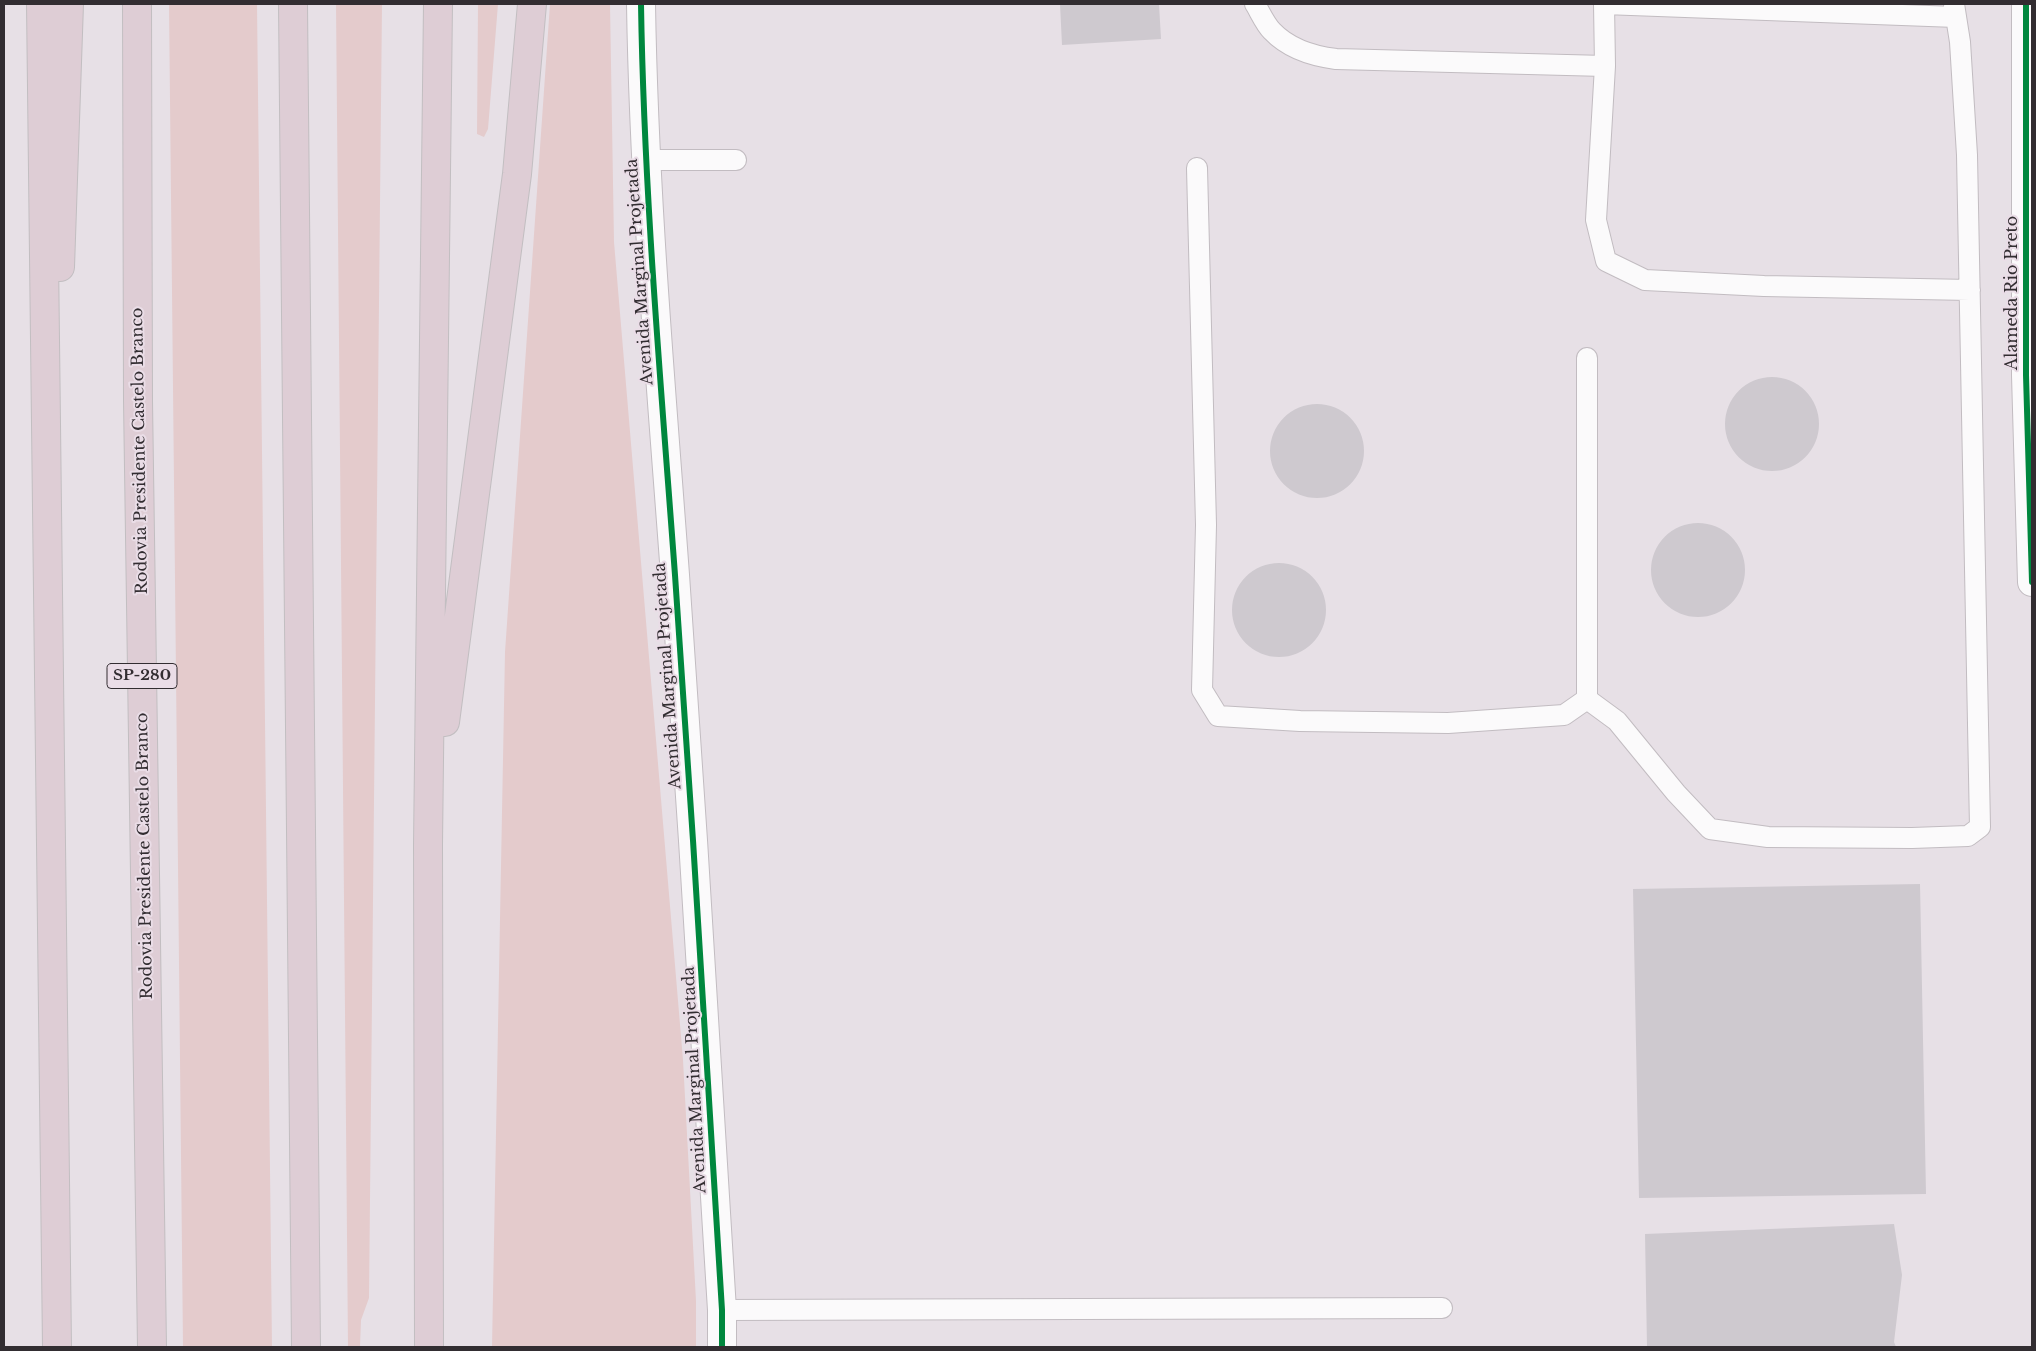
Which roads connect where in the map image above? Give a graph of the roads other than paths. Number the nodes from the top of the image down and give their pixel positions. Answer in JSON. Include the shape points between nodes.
{"nodes":[{"id":1,"x":41,"y":4,"type":"edge"},
{"id":2,"x":68,"y":4,"type":"edge"},
{"id":3,"x":137,"y":4,"type":"edge"},
{"id":4,"x":293,"y":4,"type":"edge"},
{"id":5,"x":438,"y":4,"type":"edge"},
{"id":6,"x":532,"y":4,"type":"edge"},
{"id":7,"x":641,"y":4,"type":"edge"},
{"id":8,"x":1255,"y":4,"type":"edge"},
{"id":9,"x":1604,"y":4,"type":"edge"},
{"id":10,"x":2026,"y":4,"type":"edge"},
{"id":11,"x":1955,"y":10,"type":"edge"},
{"id":12,"x":1605,"y":66,"type":"junction"},
{"id":13,"x":646,"y":160,"type":"junction"},
{"id":14,"x":736,"y":160,"type":"dead end"},
{"id":15,"x":1197,"y":168,"type":"dead end"},
{"id":16,"x":1970,"y":290,"type":"junction"},
{"id":17,"x":44,"y":354,"type":"junction"},
{"id":18,"x":1587,"y":358,"type":"dead end"},
{"id":19,"x":2029,"y":375,"type":"edge"},
{"id":20,"x":2032,"y":582,"type":"edge"},
{"id":21,"x":1587,"y":699,"type":"junction"},
{"id":22,"x":428,"y":844,"type":"junction"},
{"id":23,"x":1442,"y":1308,"type":"dead end"},
{"id":24,"x":722,"y":1310,"type":"junction"},
{"id":25,"x":57,"y":1347,"type":"edge"},
{"id":26,"x":152,"y":1347,"type":"edge"},
{"id":27,"x":306,"y":1347,"type":"edge"},
{"id":28,"x":430,"y":1347,"type":"edge"},
{"id":29,"x":722,"y":1347,"type":"edge"}],
"edges":[{"from":1,"to":17,"type":"highway"},
{"from":2,"to":17,"type":"highway","via":[[59,284]]},
{"from":3,"to":26,"type":"highway","name":"Rodovia Presidente Castelo Branco","number":"SP-280","via":[[138,401]]},
{"from":4,"to":27,"type":"highway"},
{"from":5,"to":22,"type":"highway"},
{"from":6,"to":22,"type":"highway","via":[[517,174]]},
{"from":7,"to":13,"type":"street","name":"Avenida Marginal Projetada"},
{"from":8,"to":12,"type":"lane","via":[[1271,30],[1294,48],[1314,56]]},
{"from":9,"to":11,"type":"lane"},
{"from":9,"to":12,"type":"lane"},
{"from":10,"to":19,"type":"street","name":"Alameda Rio Preto"},
{"from":11,"to":16,"type":"lane","via":[[1960,42]]},
{"from":12,"to":16,"type":"lane","via":[[1596,220],[1606,261],[1644,280]]},
{"from":13,"to":14,"type":"lane"},
{"from":13,"to":24,"type":"street","name":"Avenida Marginal Projetada","via":[[702,964]]},
{"from":15,"to":21,"type":"lane","via":[[1206,525],[1202,690],[1218,716],[1300,721],[1448,723],[1564,715]]},
{"from":16,"to":21,"type":"lane","via":[[1980,827],[1968,836],[1912,838],[1768,836],[1710,829],[1617,721]]},
{"from":17,"to":25,"type":"highway"},
{"from":18,"to":21,"type":"lane"},
{"from":19,"to":20,"type":"street","name":"Alameda Rio Preto"},
{"from":22,"to":28,"type":"highway"},
{"from":23,"to":24,"type":"lane"},
{"from":24,"to":29,"type":"street","name":"Avenida Marginal Projetada"}]}
